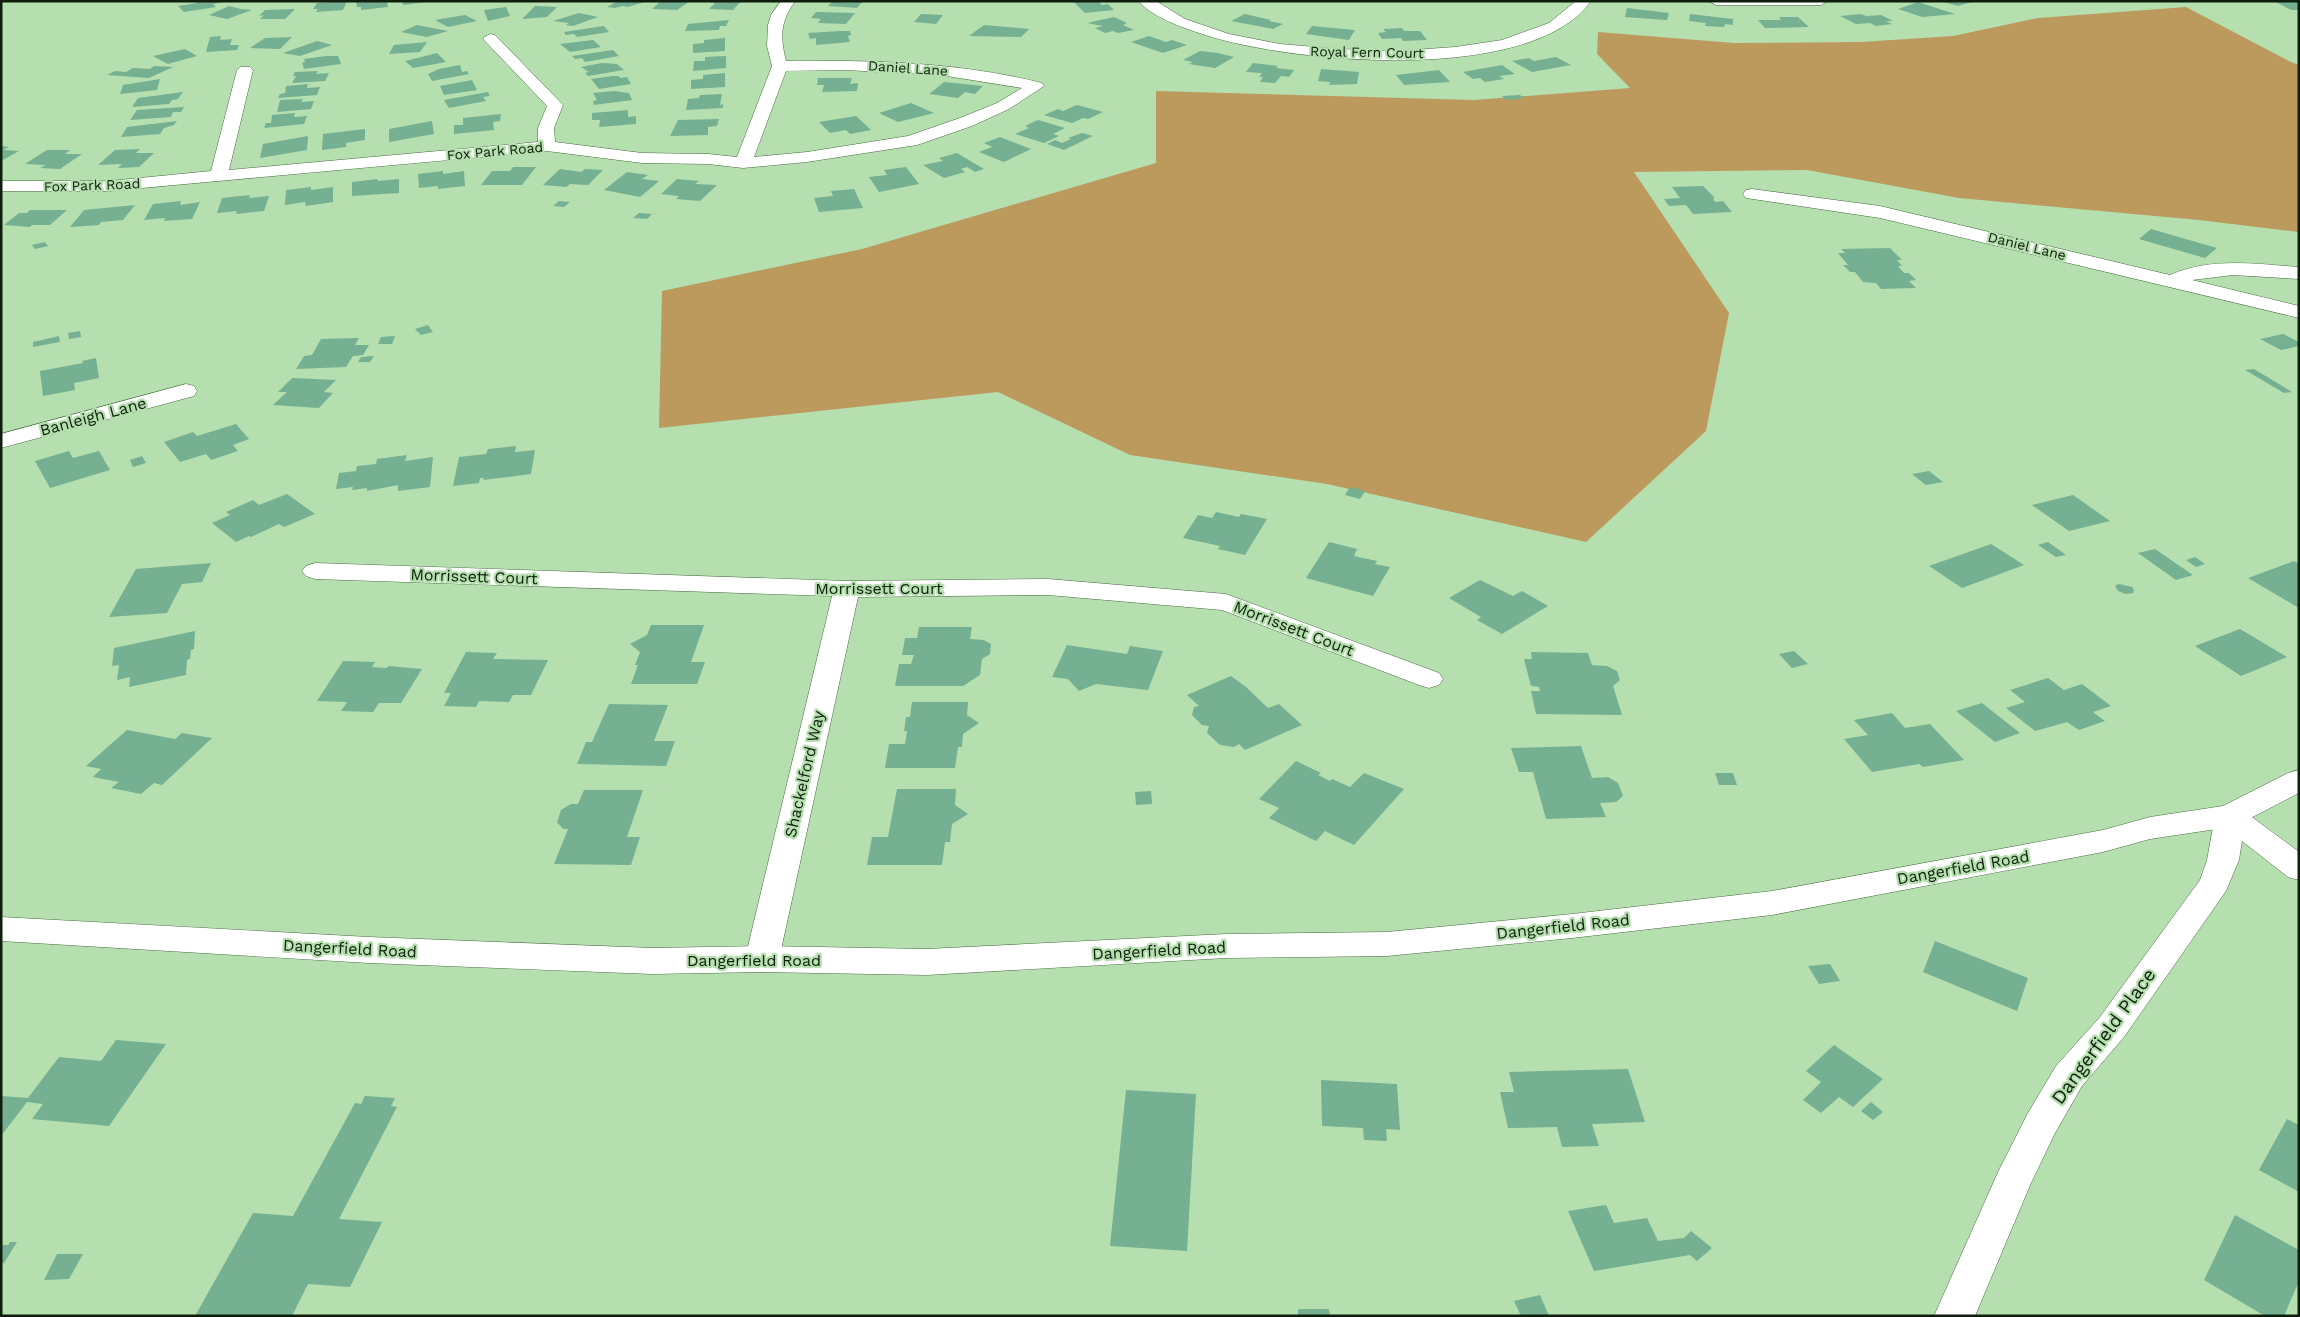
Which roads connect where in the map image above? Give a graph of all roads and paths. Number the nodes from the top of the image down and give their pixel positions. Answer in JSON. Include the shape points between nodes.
{"nodes":[{"id":1,"x":788,"y":1,"type":"edge"},
{"id":2,"x":1146,"y":1,"type":"edge"},
{"id":3,"x":1584,"y":1,"type":"edge"},
{"id":4,"x":1716,"y":1,"type":"edge"},
{"id":5,"x":1821,"y":1,"type":"edge"},
{"id":6,"x":490,"y":38,"type":"dead end"},
{"id":7,"x":780,"y":66,"type":"junction"},
{"id":8,"x":246,"y":70,"type":"dead end"},
{"id":9,"x":1036,"y":86,"type":"joint"},
{"id":10,"x":547,"y":146,"type":"junction"},
{"id":11,"x":743,"y":163,"type":"junction"},
{"id":12,"x":218,"y":177,"type":"junction"},
{"id":13,"x":1,"y":186,"type":"edge"},
{"id":14,"x":1752,"y":194,"type":"dead end"},
{"id":15,"x":2299,"y":274,"type":"edge"},
{"id":16,"x":2171,"y":282,"type":"junction"},
{"id":17,"x":2299,"y":312,"type":"edge"},
{"id":18,"x":186,"y":391,"type":"dead end"},
{"id":19,"x":1,"y":441,"type":"edge"},
{"id":20,"x":315,"y":571,"type":"dead end"},
{"id":21,"x":847,"y":589,"type":"junction"},
{"id":22,"x":1429,"y":679,"type":"dead end"},
{"id":23,"x":2299,"y":780,"type":"edge"},
{"id":24,"x":2230,"y":816,"type":"junction"},
{"id":25,"x":2299,"y":869,"type":"edge"},
{"id":26,"x":1,"y":929,"type":"edge"},
{"id":27,"x":762,"y":959,"type":"junction"},
{"id":28,"x":1954,"y":1316,"type":"edge"}],
"edges":[{"from":1,"to":7,"type":"street","via":[[775,24],[775,46]]},
{"from":2,"to":3,"type":"street","name":"Royal Fern Court","via":[[1181,23],[1221,37],[1287,49],[1375,55],[1449,52],[1523,40],[1560,23],[1574,14]]},
{"from":4,"to":5,"type":"street"},
{"from":6,"to":10,"type":"street","via":[[555,105],[546,128]]},
{"from":7,"to":9,"type":"street","name":"Daniel Lane","via":[[888,65],[970,74]]},
{"from":7,"to":11,"type":"street"},
{"from":8,"to":12,"type":"street"},
{"from":9,"to":11,"type":"street","name":"Fox Park Road","via":[[1003,106],[911,141]]},
{"from":10,"to":11,"type":"street","name":"Fox Park Road","via":[[642,158]]},
{"from":10,"to":12,"type":"street","name":"Fox Park Road"},
{"from":12,"to":13,"type":"street","name":"Fox Park Road","via":[[109,186]]},
{"from":14,"to":16,"type":"street","name":"Daniel Lane","via":[[1889,214]]},
{"from":15,"to":16,"type":"street","via":[[2202,270],[2186,273]]},
{"from":16,"to":17,"type":"street","name":"Daniel Lane"},
{"from":18,"to":19,"type":"street","name":"Banleigh Lane"},
{"from":20,"to":21,"type":"street","name":"Morrissett Court"},
{"from":21,"to":22,"type":"street","name":"Morrissett Court","via":[[1048,587],[1226,602]]},
{"from":21,"to":27,"type":"street","name":"Shackelford Way"},
{"from":23,"to":24,"type":"street","name":"Dangerfield Road"},
{"from":24,"to":25,"type":"street"},
{"from":24,"to":27,"type":"street","name":"Dangerfield Road","via":[[2150,828],[2103,841],[1772,903],[1572,926],[1387,944],[1226,946],[927,962]]},
{"from":24,"to":28,"type":"street","name":"Dangerfield Place","via":[[2223,860],[2214,883],[2112,1027],[2070,1076],[2041,1124]]},
{"from":26,"to":27,"type":"street","name":"Dangerfield Road","via":[[369,950],[653,961]]}]}
